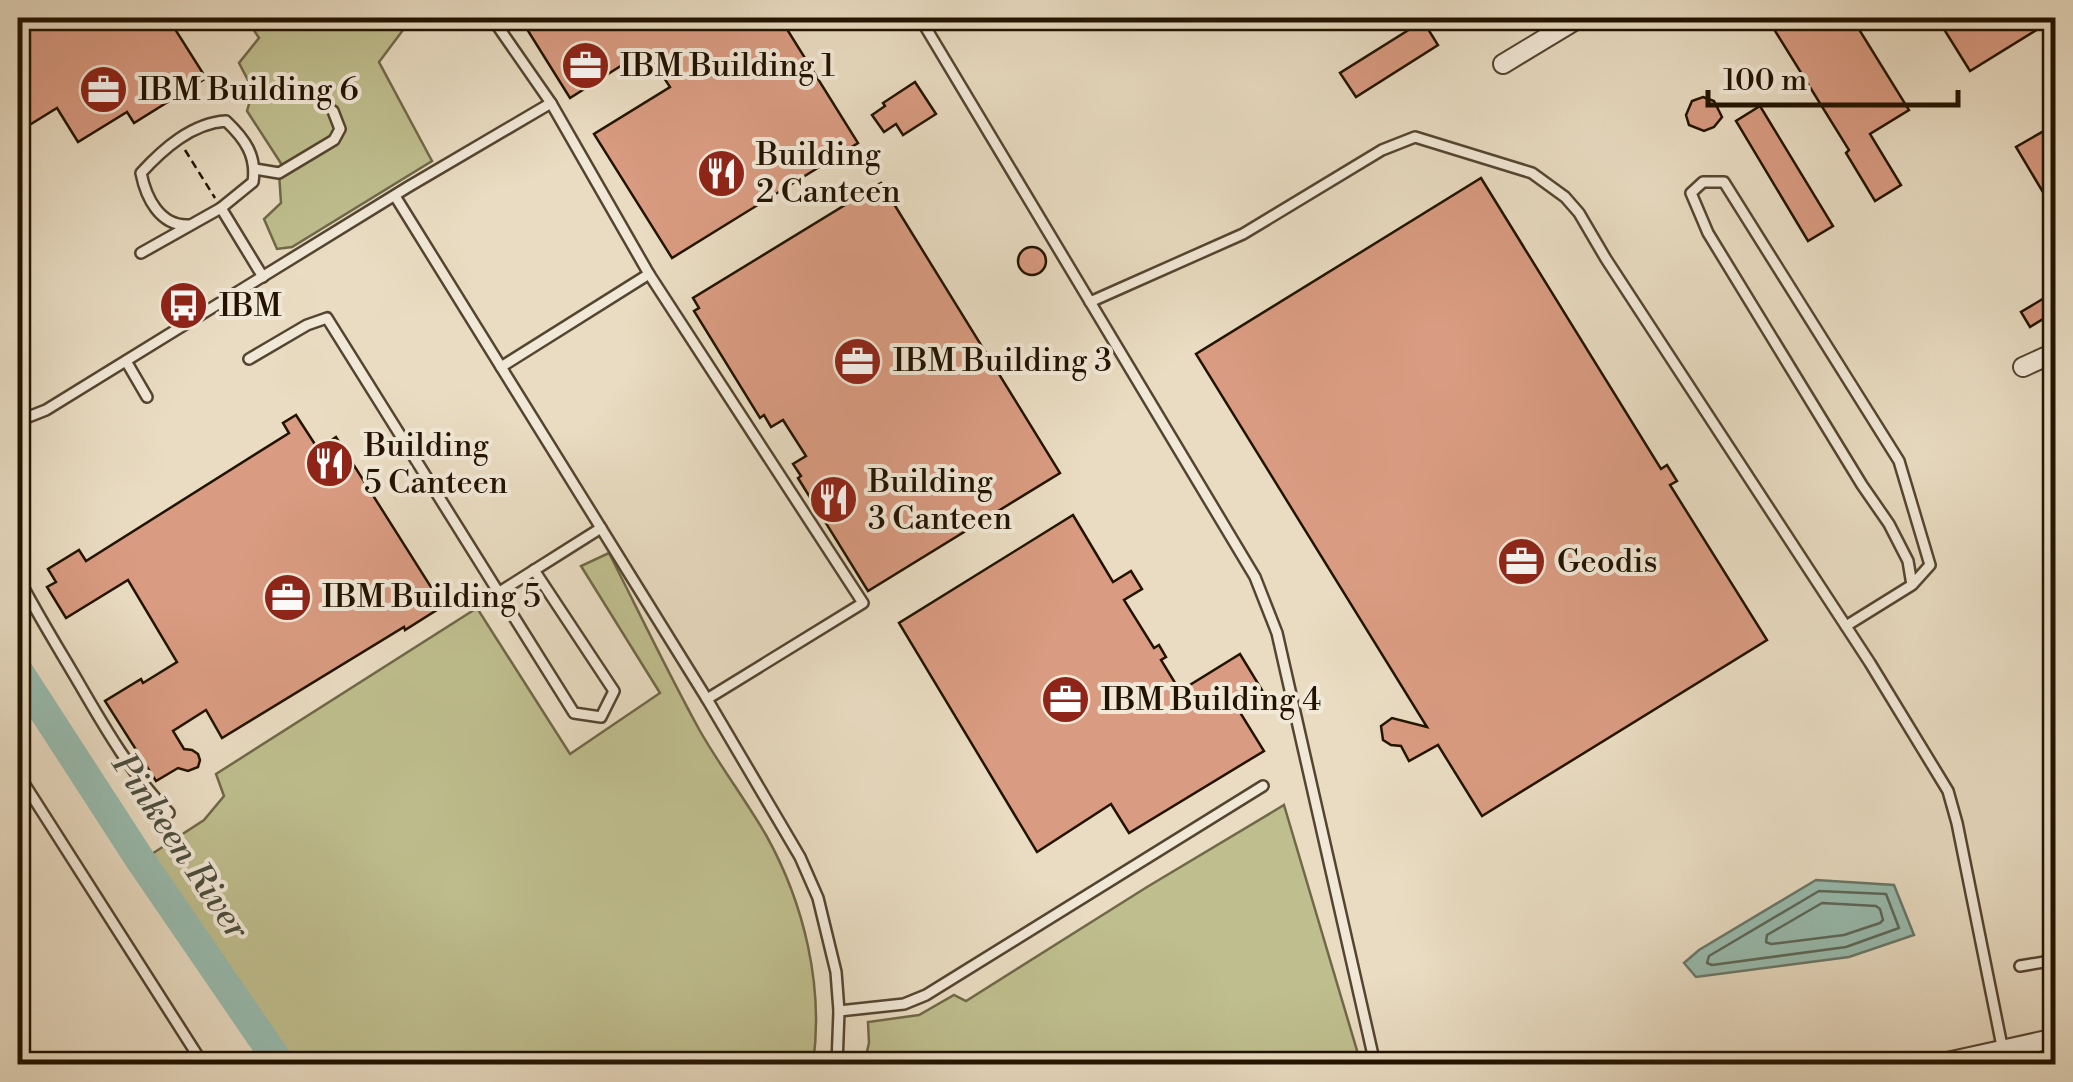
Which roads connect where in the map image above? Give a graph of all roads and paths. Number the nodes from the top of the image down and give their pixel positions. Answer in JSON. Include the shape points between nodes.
{"nodes":[{"id":1,"x":492,"y":18,"type":"edge"},
{"id":2,"x":920,"y":18,"type":"edge"},
{"id":3,"x":1578,"y":18,"type":"edge"},
{"id":4,"x":1503,"y":64,"type":"dead end"},
{"id":5,"x":551,"y":102,"type":"junction"},
{"id":6,"x":333,"y":111,"type":"dead end"},
{"id":7,"x":178,"y":139,"type":"junction"},
{"id":8,"x":255,"y":169,"type":"junction"},
{"id":9,"x":395,"y":196,"type":"junction"},
{"id":10,"x":222,"y":208,"type":"junction"},
{"id":11,"x":188,"y":225,"type":"junction"},
{"id":12,"x":140,"y":253,"type":"dead end"},
{"id":13,"x":649,"y":274,"type":"junction"},
{"id":14,"x":263,"y":277,"type":"junction"},
{"id":15,"x":1090,"y":302,"type":"junction"},
{"id":16,"x":2056,"y":352,"type":"edge"},
{"id":17,"x":249,"y":360,"type":"dead end"},
{"id":18,"x":126,"y":361,"type":"junction"},
{"id":19,"x":2023,"y":366,"type":"dead end"},
{"id":20,"x":501,"y":367,"type":"junction"},
{"id":21,"x":147,"y":397,"type":"dead end"},
{"id":22,"x":18,"y":420,"type":"edge"},
{"id":23,"x":601,"y":528,"type":"junction"},
{"id":24,"x":534,"y":570,"type":"junction"},
{"id":25,"x":18,"y":577,"type":"edge"},
{"id":26,"x":1912,"y":585,"type":"junction"},
{"id":27,"x":498,"y":593,"type":"junction"},
{"id":28,"x":1846,"y":626,"type":"junction"},
{"id":29,"x":707,"y":699,"type":"junction"},
{"id":30,"x":18,"y":774,"type":"edge"},
{"id":31,"x":1262,"y":786,"type":"dead end"},
{"id":32,"x":169,"y":813,"type":"dead end"},
{"id":33,"x":2056,"y":960,"type":"edge"},
{"id":34,"x":2020,"y":966,"type":"dead end"},
{"id":35,"x":838,"y":1011,"type":"junction"},
{"id":36,"x":2056,"y":1038,"type":"edge"},
{"id":37,"x":2024,"y":1046,"type":"junction"},
{"id":38,"x":2003,"y":1051,"type":"junction"},
{"id":39,"x":203,"y":1064,"type":"edge"},
{"id":40,"x":837,"y":1064,"type":"edge"},
{"id":41,"x":1375,"y":1064,"type":"edge"},
{"id":42,"x":1938,"y":1064,"type":"edge"},
{"id":43,"x":2029,"y":1064,"type":"edge"}],
"edges":[{"from":1,"to":5,"type":"lane"},
{"from":2,"to":15,"type":"lane"},
{"from":3,"to":4,"type":"street"},
{"from":5,"to":9,"type":"lane"},
{"from":5,"to":13,"type":"lane"},
{"from":6,"to":8,"type":"lane","via":[[340,129],[334,140],[279,173]]},
{"from":7,"to":8,"type":"lane","via":[[226,121],[247,145]]},
{"from":7,"to":10,"type":"path"},
{"from":7,"to":11,"type":"lane","via":[[140,173],[163,218]]},
{"from":8,"to":10,"type":"lane","via":[[253,182]]},
{"from":9,"to":14,"type":"lane"},
{"from":9,"to":20,"type":"lane"},
{"from":10,"to":11,"type":"lane"},
{"from":10,"to":14,"type":"lane"},
{"from":11,"to":12,"type":"lane"},
{"from":13,"to":20,"type":"lane"},
{"from":13,"to":29,"type":"lane","via":[[863,603]]},
{"from":14,"to":18,"type":"lane"},
{"from":15,"to":28,"type":"lane","via":[[1243,234],[1415,137],[1532,173],[1579,213]]},
{"from":15,"to":41,"type":"lane","via":[[1256,577],[1277,633]]},
{"from":16,"to":19,"type":"street"},
{"from":17,"to":27,"type":"lane","via":[[326,318]]},
{"from":18,"to":21,"type":"lane"},
{"from":18,"to":22,"type":"lane"},
{"from":20,"to":23,"type":"lane"},
{"from":23,"to":24,"type":"lane"},
{"from":23,"to":29,"type":"lane"},
{"from":24,"to":27,"type":"lane"},
{"from":24,"to":27,"type":"lane","via":[[614,691],[601,716],[574,713]]},
{"from":25,"to":32,"type":"lane","via":[[101,720]]},
{"from":26,"to":26,"type":"lane","via":[[1889,524],[1708,233],[1690,192],[1703,182],[1724,182],[1899,462],[1930,566]]},
{"from":26,"to":28,"type":"lane"},
{"from":28,"to":38,"type":"lane","via":[[1948,791]]},
{"from":29,"to":35,"type":"lane","via":[[818,898]]},
{"from":30,"to":39,"type":"lane"},
{"from":31,"to":35,"type":"lane","via":[[926,995]]},
{"from":33,"to":34,"type":"lane"},
{"from":35,"to":40,"type":"lane"},
{"from":36,"to":37,"type":"street"},
{"from":37,"to":38,"type":"street"},
{"from":37,"to":43,"type":"lane"},
{"from":38,"to":42,"type":"street"}]}
